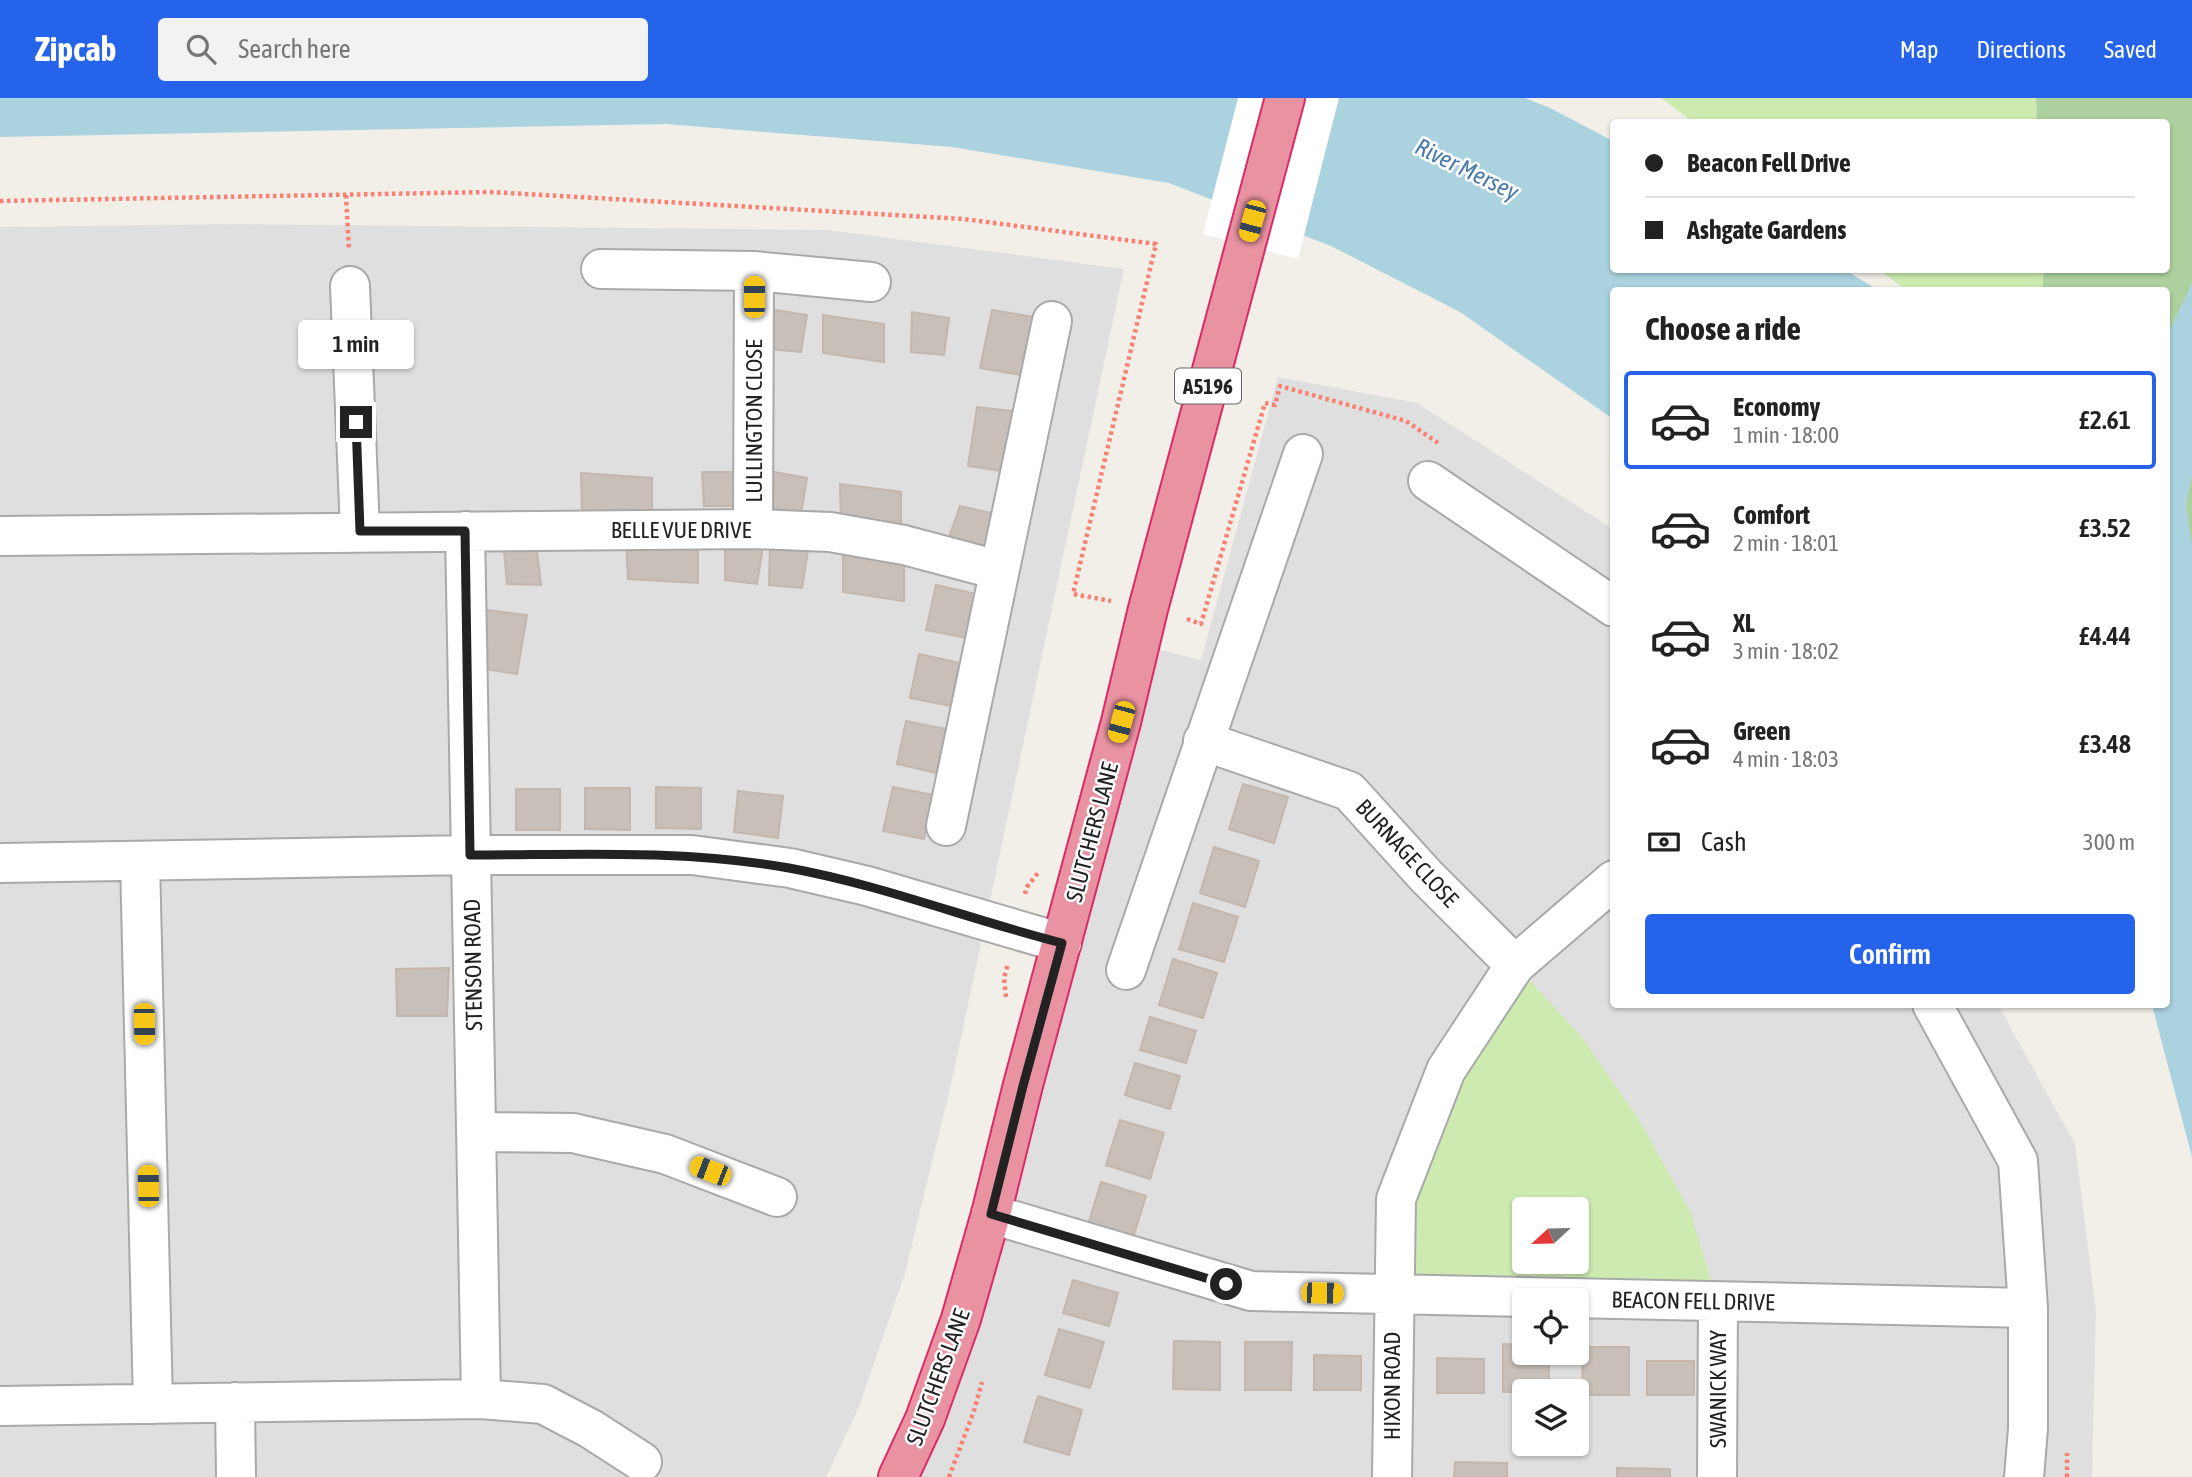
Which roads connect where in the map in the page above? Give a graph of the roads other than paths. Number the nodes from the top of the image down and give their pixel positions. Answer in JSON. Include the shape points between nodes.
{"nodes":[{"id":1,"x":1285,"y":98,"type":"edge"},
{"id":2,"x":601,"y":269,"type":"dead end"},
{"id":3,"x":754,"y":271,"type":"junction"},
{"id":4,"x":871,"y":282,"type":"dead end"},
{"id":5,"x":350,"y":286,"type":"road end"},
{"id":6,"x":1052,"y":321,"type":"dead end"},
{"id":7,"x":1303,"y":454,"type":"dead end"},
{"id":8,"x":1428,"y":481,"type":"dead end"},
{"id":9,"x":753,"y":529,"type":"junction"},
{"id":10,"x":360,"y":531,"type":"junction"},
{"id":11,"x":465,"y":531,"type":"junction"},
{"id":12,"x":0,"y":536,"type":"edge"},
{"id":13,"x":998,"y":570,"type":"junction"},
{"id":14,"x":1610,"y":604,"type":"edge"},
{"id":15,"x":1203,"y":741,"type":"junction"},
{"id":16,"x":946,"y":826,"type":"dead end"},
{"id":17,"x":470,"y":855,"type":"junction"},
{"id":18,"x":140,"y":861,"type":"junction"},
{"id":19,"x":0,"y":863,"type":"edge"},
{"id":20,"x":1610,"y":883,"type":"edge"},
{"id":21,"x":1062,"y":943,"type":"junction"},
{"id":22,"x":1515,"y":965,"type":"junction"},
{"id":23,"x":1126,"y":970,"type":"dead end"},
{"id":24,"x":1934,"y":1008,"type":"edge"},
{"id":25,"x":476,"y":1132,"type":"junction"},
{"id":26,"x":777,"y":1197,"type":"dead end"},
{"id":27,"x":991,"y":1214,"type":"junction"},
{"id":28,"x":1393,"y":1295,"type":"junction"},
{"id":29,"x":1718,"y":1302,"type":"junction"},
{"id":30,"x":2028,"y":1308,"type":"junction"},
{"id":31,"x":481,"y":1399,"type":"junction"},
{"id":32,"x":234,"y":1402,"type":"junction"},
{"id":33,"x":153,"y":1404,"type":"junction"},
{"id":34,"x":0,"y":1406,"type":"edge"},
{"id":35,"x":642,"y":1462,"type":"dead end"},
{"id":36,"x":236,"y":1477,"type":"edge"},
{"id":37,"x":898,"y":1477,"type":"edge"},
{"id":38,"x":1392,"y":1477,"type":"edge"},
{"id":39,"x":1717,"y":1477,"type":"edge"},
{"id":40,"x":2024,"y":1477,"type":"edge"}],
"edges":[{"from":1,"to":21,"type":"highway","name":"SLUTCHERS LANE","number":"A5196"},
{"from":2,"to":3,"type":"street"},
{"from":3,"to":4,"type":"street"},
{"from":3,"to":9,"type":"street","name":"LULLINGTON CLOSE"},
{"from":5,"to":10,"type":"street"},
{"from":6,"to":13,"type":"street"},
{"from":7,"to":15,"type":"street"},
{"from":8,"to":14,"type":"street"},
{"from":9,"to":11,"type":"street","name":"BELLE VUE DRIVE"},
{"from":9,"to":13,"type":"street","name":"BELLE VUE DRIVE","via":[[830,532],[904,545]]},
{"from":10,"to":11,"type":"street","name":"BELLE VUE DRIVE"},
{"from":10,"to":12,"type":"street","name":"BELLE VUE DRIVE"},
{"from":11,"to":17,"type":"street","name":"STENSON ROAD"},
{"from":13,"to":16,"type":"street"},
{"from":15,"to":22,"type":"street","name":"BURNAGE CLOSE","via":[[1349,791]]},
{"from":15,"to":23,"type":"street"},
{"from":17,"to":18,"type":"street"},
{"from":17,"to":21,"type":"street","via":[[692,855],[790,868]]},
{"from":17,"to":25,"type":"street","name":"STENSON ROAD"},
{"from":18,"to":19,"type":"street"},
{"from":18,"to":33,"type":"street"},
{"from":20,"to":22,"type":"street","name":"HIXON ROAD"},
{"from":21,"to":27,"type":"highway","name":"SLUTCHERS LANE","number":"A5196"},
{"from":22,"to":28,"type":"street","name":"HIXON ROAD","via":[[1446,1070],[1396,1199]]},
{"from":24,"to":30,"type":"street","via":[[2018,1161]]},
{"from":25,"to":26,"type":"street","via":[[573,1133],[666,1154]]},
{"from":25,"to":31,"type":"street","name":"STENSON ROAD"},
{"from":27,"to":28,"type":"street","name":"BEACON FELL DRIVE","via":[[1251,1291]]},
{"from":27,"to":37,"type":"highway","name":"SLUTCHERS LANE","number":"A5196","via":[[957,1332]]},
{"from":28,"to":29,"type":"street","name":"BEACON FELL DRIVE"},
{"from":28,"to":38,"type":"street","name":"HIXON ROAD"},
{"from":29,"to":30,"type":"street","name":"BEACON FELL DRIVE"},
{"from":29,"to":39,"type":"street","name":"SWANICK WAY"},
{"from":30,"to":40,"type":"street"},
{"from":31,"to":32,"type":"street"},
{"from":31,"to":35,"type":"street","via":[[543,1404]]},
{"from":32,"to":33,"type":"street"},
{"from":32,"to":36,"type":"street"},
{"from":33,"to":34,"type":"street"}]}
